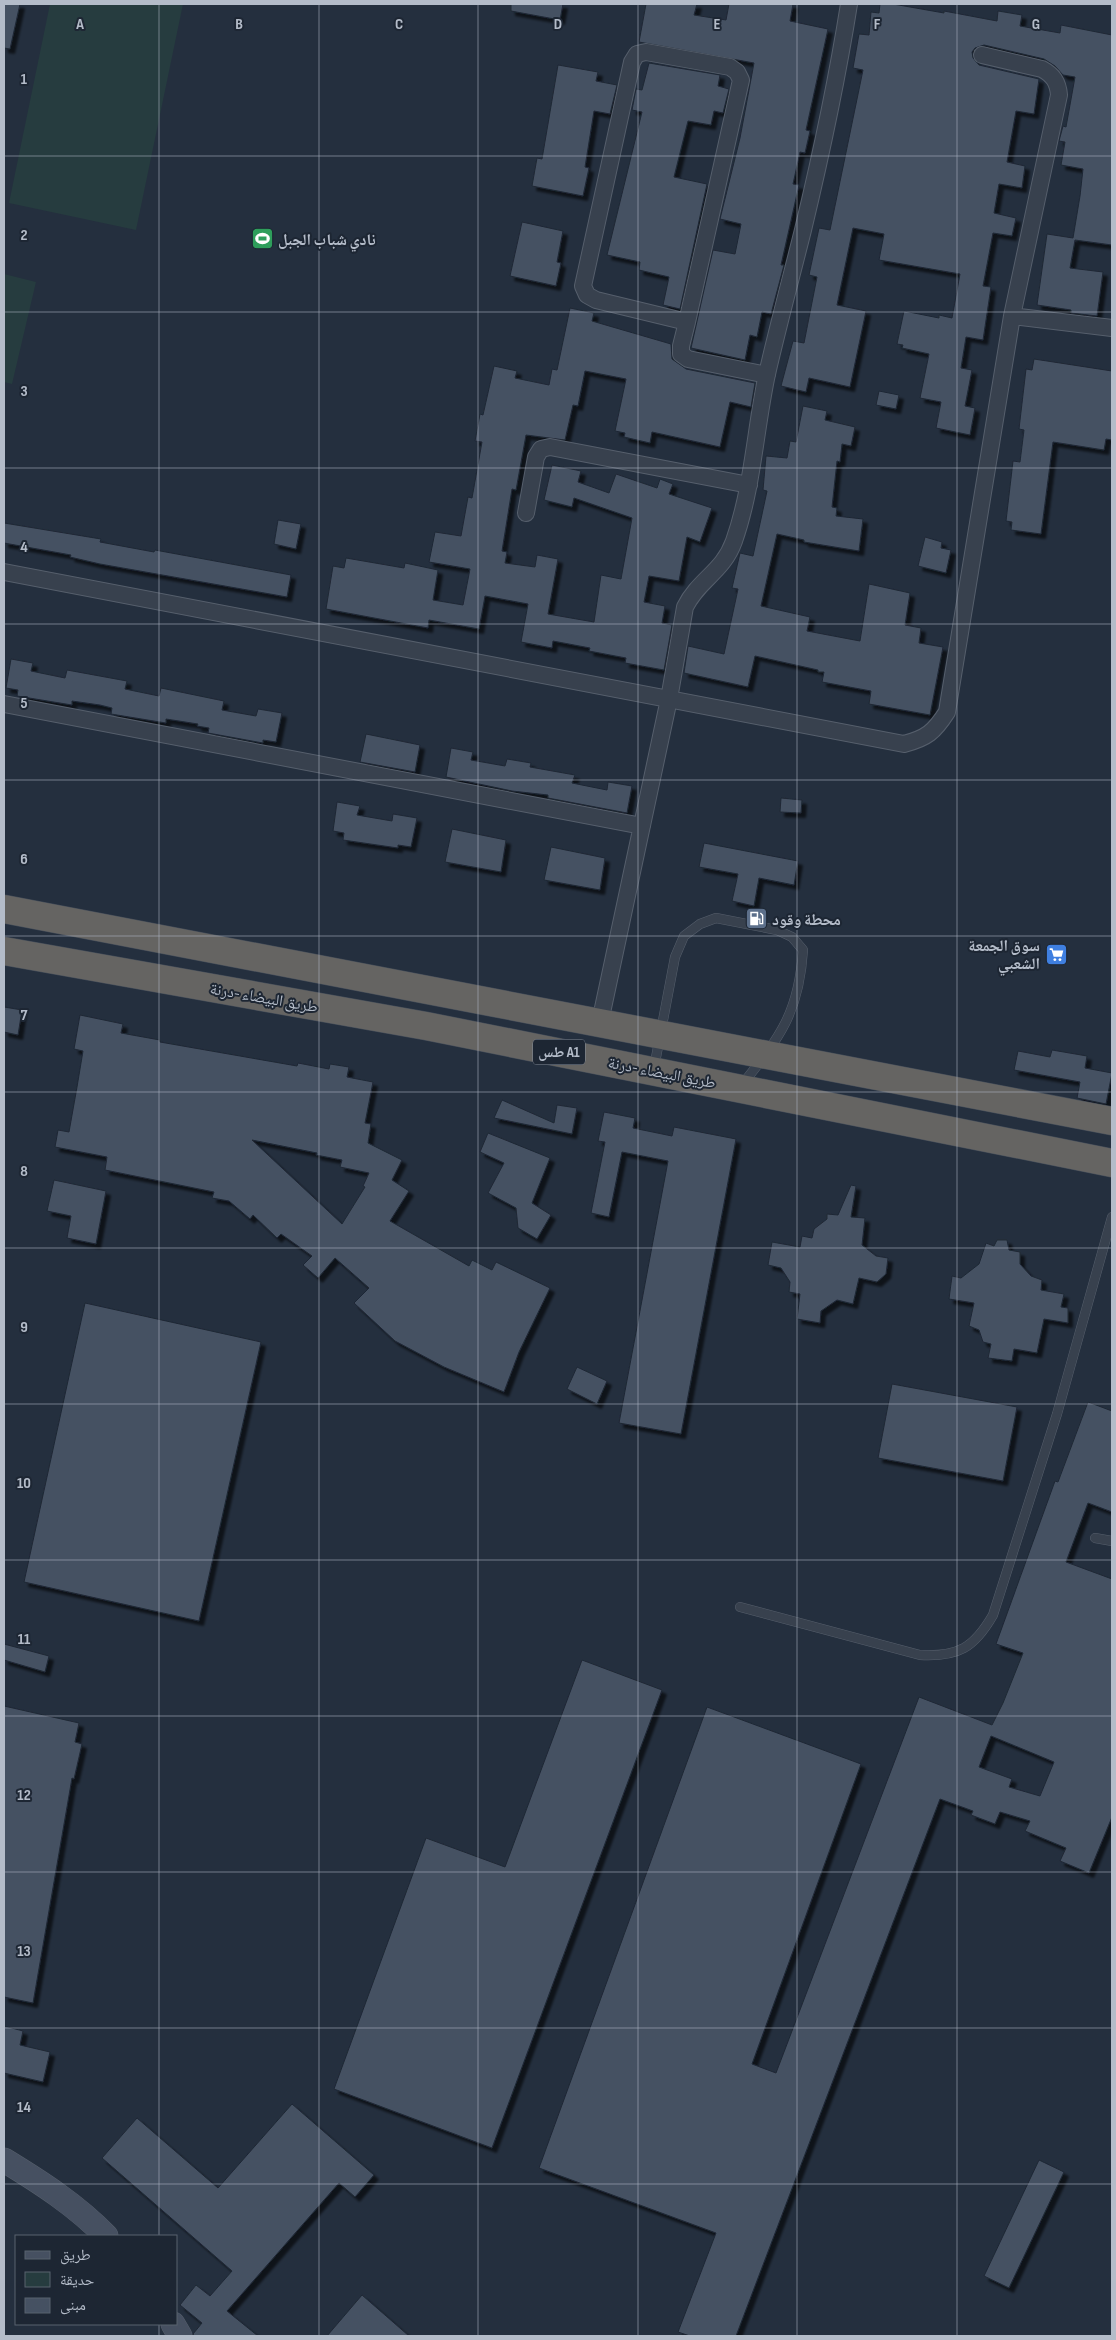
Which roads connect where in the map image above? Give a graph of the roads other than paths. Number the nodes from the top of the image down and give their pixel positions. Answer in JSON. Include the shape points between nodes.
{"nodes":[{"id":1,"x":849,"y":4,"type":"edge"},
{"id":2,"x":982,"y":55,"type":"dead end"},
{"id":3,"x":1012,"y":316,"type":"junction"},
{"id":4,"x":687,"y":322,"type":"junction"},
{"id":5,"x":1112,"y":328,"type":"edge"},
{"id":6,"x":767,"y":375,"type":"junction"},
{"id":7,"x":749,"y":485,"type":"junction"},
{"id":8,"x":526,"y":513,"type":"dead end"},
{"id":9,"x":4,"y":572,"type":"edge"},
{"id":10,"x":669,"y":699,"type":"junction"},
{"id":11,"x":4,"y":704,"type":"edge"},
{"id":12,"x":642,"y":826,"type":"junction"},
{"id":13,"x":4,"y":909,"type":"edge"},
{"id":14,"x":4,"y":951,"type":"edge"},
{"id":15,"x":600,"y":1022,"type":"junction"},
{"id":16,"x":660,"y":1034,"type":"junction"},
{"id":17,"x":766,"y":1055,"type":"junction"},
{"id":18,"x":654,"y":1071,"type":"junction"},
{"id":19,"x":740,"y":1087,"type":"junction"},
{"id":20,"x":1112,"y":1121,"type":"edge"},
{"id":21,"x":1112,"y":1163,"type":"edge"},
{"id":22,"x":1112,"y":1217,"type":"edge"},
{"id":23,"x":1095,"y":1538,"type":"dead end"},
{"id":24,"x":1112,"y":1541,"type":"edge"},
{"id":25,"x":740,"y":1608,"type":"dead end"},
{"id":26,"x":4,"y":2160,"type":"edge"},
{"id":27,"x":105,"y":2235,"type":"edge"},
{"id":28,"x":174,"y":2325,"type":"edge"},
{"id":29,"x":180,"y":2336,"type":"edge"}],
"edges":[{"from":1,"to":6,"type":"street","via":[[840,63]]},
{"from":2,"to":3,"type":"street","via":[[1042,68],[1058,84],[1059,95]]},
{"from":3,"to":5,"type":"street"},
{"from":3,"to":10,"type":"street","via":[[947,712],[937,727],[924,739],[904,744]]},
{"from":4,"to":4,"type":"street","via":[[741,80],[730,67],[646,52],[638,54],[632,62],[583,286],[587,295],[596,300]]},
{"from":4,"to":6,"type":"street","via":[[681,346],[682,354],[688,359]]},
{"from":6,"to":7,"type":"street"},
{"from":7,"to":8,"type":"street","via":[[550,447],[541,449],[536,457]]},
{"from":7,"to":10,"type":"street","via":[[734,541],[725,561],[702,581],[685,607]]},
{"from":9,"to":10,"type":"street"},
{"from":10,"to":12,"type":"street"},
{"from":11,"to":12,"type":"street"},
{"from":12,"to":15,"type":"street"},
{"from":13,"to":15,"type":"highway","number":"طس A1"},
{"from":14,"to":18,"type":"highway","name":"طريق البيضاء -درنة","number":"طس A1","via":[[426,1026]]},
{"from":15,"to":16,"type":"highway","number":"طس A1"},
{"from":16,"to":17,"type":"highway","number":"طس A1"},
{"from":16,"to":17,"type":"lane","via":[[675,957],[684,936],[700,924],[716,918],[777,930],[792,937],[803,950],[790,1017]]},
{"from":16,"to":18,"type":"lane"},
{"from":17,"to":19,"type":"lane"},
{"from":17,"to":20,"type":"highway","number":"طس A1"},
{"from":18,"to":19,"type":"highway","name":"طريق البيضاء -درنة","number":"طس A1"},
{"from":19,"to":21,"type":"highway","name":"طريق البيضاء -درنة","number":"طس A1"},
{"from":22,"to":25,"type":"lane","via":[[1060,1404],[993,1615],[972,1643],[957,1652],[939,1656],[920,1655]]},
{"from":23,"to":24,"type":"lane"},
{"from":26,"to":27,"type":"main road","via":[[33,2177],[88,2218]]},
{"from":28,"to":29,"type":"main road"}]}
